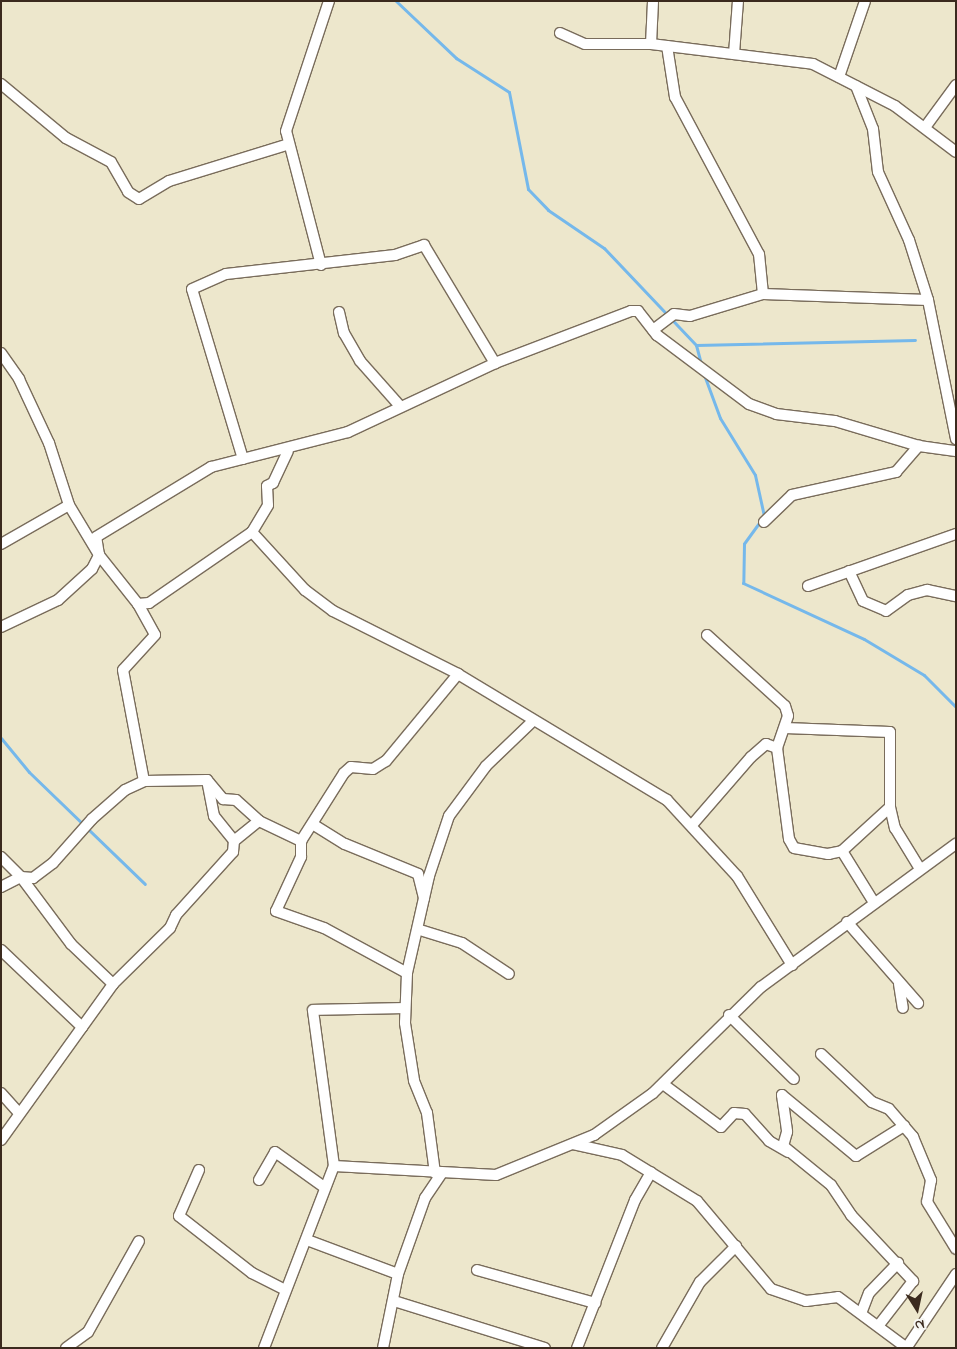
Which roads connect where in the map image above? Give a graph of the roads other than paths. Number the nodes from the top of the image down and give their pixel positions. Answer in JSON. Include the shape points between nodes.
{"nodes":[{"id":1,"x":329,"y":1,"type":"edge"},
{"id":2,"x":653,"y":1,"type":"edge"},
{"id":3,"x":738,"y":1,"type":"edge"},
{"id":4,"x":865,"y":1,"type":"edge"},
{"id":5,"x":560,"y":33,"type":"dead end"},
{"id":6,"x":651,"y":44,"type":"junction"},
{"id":7,"x":667,"y":46,"type":"junction"},
{"id":8,"x":734,"y":54,"type":"junction"},
{"id":9,"x":838,"y":77,"type":"junction"},
{"id":10,"x":1,"y":84,"type":"edge"},
{"id":11,"x":956,"y":85,"type":"edge"},
{"id":12,"x":856,"y":86,"type":"junction"},
{"id":13,"x":926,"y":126,"type":"junction"},
{"id":14,"x":286,"y":145,"type":"junction"},
{"id":15,"x":956,"y":152,"type":"edge"},
{"id":16,"x":321,"y":265,"type":"junction"},
{"id":17,"x":763,"y":294,"type":"junction"},
{"id":18,"x":928,"y":300,"type":"junction"},
{"id":19,"x":339,"y":312,"type":"dead end"},
{"id":20,"x":653,"y":330,"type":"junction"},
{"id":21,"x":1,"y":353,"type":"edge"},
{"id":22,"x":495,"y":363,"type":"junction"},
{"id":23,"x":399,"y":405,"type":"junction"},
{"id":24,"x":956,"y":439,"type":"edge"},
{"id":25,"x":919,"y":446,"type":"junction"},
{"id":26,"x":288,"y":451,"type":"junction"},
{"id":27,"x":956,"y":451,"type":"edge"},
{"id":28,"x":243,"y":460,"type":"junction"},
{"id":29,"x":69,"y":505,"type":"junction"},
{"id":30,"x":764,"y":522,"type":"dead end"},
{"id":31,"x":252,"y":532,"type":"junction"},
{"id":32,"x":956,"y":534,"type":"edge"},
{"id":33,"x":1,"y":544,"type":"edge"},
{"id":34,"x":99,"y":555,"type":"junction"},
{"id":35,"x":849,"y":571,"type":"junction"},
{"id":36,"x":808,"y":586,"type":"dead end"},
{"id":37,"x":956,"y":596,"type":"edge"},
{"id":38,"x":138,"y":604,"type":"junction"},
{"id":39,"x":1,"y":627,"type":"edge"},
{"id":40,"x":707,"y":635,"type":"dead end"},
{"id":41,"x":458,"y":674,"type":"junction"},
{"id":42,"x":533,"y":722,"type":"junction"},
{"id":43,"x":784,"y":728,"type":"junction"},
{"id":44,"x":777,"y":748,"type":"junction"},
{"id":45,"x":207,"y":780,"type":"junction"},
{"id":46,"x":144,"y":781,"type":"junction"},
{"id":47,"x":890,"y":807,"type":"junction"},
{"id":48,"x":259,"y":821,"type":"junction"},
{"id":49,"x":314,"y":825,"type":"junction"},
{"id":50,"x":692,"y":825,"type":"junction"},
{"id":51,"x":234,"y":841,"type":"junction"},
{"id":52,"x":301,"y":841,"type":"junction"},
{"id":53,"x":956,"y":844,"type":"edge"},
{"id":54,"x":842,"y":851,"type":"junction"},
{"id":55,"x":1,"y":857,"type":"edge"},
{"id":56,"x":920,"y":869,"type":"junction"},
{"id":57,"x":21,"y":877,"type":"junction"},
{"id":58,"x":1,"y":887,"type":"edge"},
{"id":59,"x":424,"y":901,"type":"junction"},
{"id":60,"x":873,"y":901,"type":"junction"},
{"id":61,"x":847,"y":922,"type":"junction"},
{"id":62,"x":420,"y":930,"type":"junction"},
{"id":63,"x":1,"y":950,"type":"edge"},
{"id":64,"x":792,"y":965,"type":"junction"},
{"id":65,"x":407,"y":973,"type":"junction"},
{"id":66,"x":509,"y":974,"type":"dead end"},
{"id":67,"x":899,"y":983,"type":"junction"},
{"id":68,"x":113,"y":984,"type":"junction"},
{"id":69,"x":918,"y":1003,"type":"dead end"},
{"id":70,"x":401,"y":1008,"type":"dead end"},
{"id":71,"x":903,"y":1008,"type":"dead end"},
{"id":72,"x":729,"y":1016,"type":"junction"},
{"id":73,"x":82,"y":1027,"type":"junction"},
{"id":74,"x":821,"y":1054,"type":"dead end"},
{"id":75,"x":794,"y":1079,"type":"dead end"},
{"id":76,"x":663,"y":1084,"type":"junction"},
{"id":77,"x":1,"y":1093,"type":"edge"},
{"id":78,"x":19,"y":1113,"type":"junction"},
{"id":79,"x":904,"y":1126,"type":"junction"},
{"id":80,"x":1,"y":1140,"type":"edge"},
{"id":81,"x":573,"y":1144,"type":"junction"},
{"id":82,"x":794,"y":1155,"type":"junction"},
{"id":83,"x":334,"y":1166,"type":"junction"},
{"id":84,"x":199,"y":1170,"type":"dead end"},
{"id":85,"x":651,"y":1172,"type":"junction"},
{"id":86,"x":439,"y":1173,"type":"junction"},
{"id":87,"x":259,"y":1180,"type":"dead end"},
{"id":88,"x":324,"y":1187,"type":"junction"},
{"id":89,"x":307,"y":1240,"type":"junction"},
{"id":90,"x":139,"y":1241,"type":"dead end"},
{"id":91,"x":736,"y":1246,"type":"junction"},
{"id":92,"x":956,"y":1249,"type":"edge"},
{"id":93,"x":898,"y":1263,"type":"junction"},
{"id":94,"x":478,"y":1270,"type":"dead end"},
{"id":95,"x":398,"y":1274,"type":"junction"},
{"id":96,"x":956,"y":1274,"type":"edge"},
{"id":97,"x":283,"y":1289,"type":"junction"},
{"id":98,"x":394,"y":1301,"type":"junction"},
{"id":99,"x":595,"y":1303,"type":"junction"},
{"id":100,"x":862,"y":1311,"type":"junction"},
{"id":101,"x":880,"y":1325,"type":"junction"},
{"id":102,"x":66,"y":1348,"type":"edge"},
{"id":103,"x":264,"y":1348,"type":"edge"},
{"id":104,"x":383,"y":1348,"type":"edge"},
{"id":105,"x":545,"y":1348,"type":"edge"},
{"id":106,"x":577,"y":1348,"type":"edge"},
{"id":107,"x":662,"y":1348,"type":"edge"},
{"id":108,"x":907,"y":1348,"type":"edge"}],
"edges":[{"from":1,"to":14,"type":"street","via":[[286,131]]},
{"from":2,"to":6,"type":"street"},
{"from":3,"to":8,"type":"street"},
{"from":4,"to":9,"type":"street"},
{"from":5,"to":6,"type":"street","via":[[585,44]]},
{"from":6,"to":7,"type":"street"},
{"from":7,"to":8,"type":"street"},
{"from":7,"to":17,"type":"street","via":[[675,97],[759,254]]},
{"from":8,"to":9,"type":"street","via":[[813,64]]},
{"from":9,"to":12,"type":"street"},
{"from":10,"to":14,"type":"street","via":[[66,138],[112,162],[128,192],[140,199],[169,181]]},
{"from":11,"to":13,"type":"street"},
{"from":12,"to":13,"type":"street"},
{"from":12,"to":18,"type":"street","via":[[873,129],[878,172],[909,240]]},
{"from":13,"to":15,"type":"street"},
{"from":14,"to":16,"type":"street"},
{"from":16,"to":22,"type":"street","via":[[395,255],[424,245]]},
{"from":16,"to":28,"type":"street","via":[[233,272],[192,289]]},
{"from":17,"to":18,"type":"street"},
{"from":17,"to":20,"type":"street","via":[[690,316],[674,314]]},
{"from":18,"to":24,"type":"street"},
{"from":19,"to":23,"type":"street","via":[[344,333],[360,361]]},
{"from":20,"to":22,"type":"street","via":[[638,311],[631,311]]},
{"from":20,"to":25,"type":"street","via":[[749,404],[787,416],[835,420]]},
{"from":21,"to":29,"type":"street","via":[[19,379],[39,429],[49,443]]},
{"from":22,"to":23,"type":"street"},
{"from":23,"to":26,"type":"street","via":[[355,429]]},
{"from":25,"to":27,"type":"street"},
{"from":25,"to":30,"type":"street","via":[[896,472],[792,495]]},
{"from":26,"to":28,"type":"street"},
{"from":26,"to":31,"type":"street","via":[[273,483],[267,486],[268,505]]},
{"from":28,"to":34,"type":"street","via":[[210,467],[96,537]]},
{"from":29,"to":33,"type":"street"},
{"from":29,"to":34,"type":"street"},
{"from":31,"to":38,"type":"street","via":[[150,603]]},
{"from":31,"to":41,"type":"street","via":[[305,590],[333,610]]},
{"from":32,"to":35,"type":"street"},
{"from":34,"to":38,"type":"street"},
{"from":34,"to":39,"type":"street","via":[[92,569],[58,600]]},
{"from":35,"to":36,"type":"street"},
{"from":35,"to":37,"type":"street","via":[[863,601],[886,610],[908,595],[927,590]]},
{"from":38,"to":46,"type":"street","via":[[155,636],[123,670]]},
{"from":40,"to":43,"type":"street","via":[[785,706],[788,716]]},
{"from":41,"to":42,"type":"street"},
{"from":41,"to":49,"type":"street","via":[[386,761],[373,768],[351,767],[344,773]]},
{"from":42,"to":50,"type":"street","via":[[667,800]]},
{"from":42,"to":59,"type":"street","via":[[493,759],[449,816]]},
{"from":43,"to":44,"type":"street"},
{"from":43,"to":47,"type":"street","via":[[890,732]]},
{"from":44,"to":50,"type":"street","via":[[766,744]]},
{"from":44,"to":54,"type":"street","via":[[789,839],[794,848],[828,854]]},
{"from":45,"to":46,"type":"street"},
{"from":45,"to":48,"type":"street","via":[[223,799],[236,800]]},
{"from":45,"to":51,"type":"street","via":[[214,816]]},
{"from":46,"to":57,"type":"street","via":[[125,790],[92,819],[53,863],[33,878]]},
{"from":47,"to":54,"type":"street"},
{"from":47,"to":56,"type":"street","via":[[895,828]]},
{"from":48,"to":51,"type":"street"},
{"from":48,"to":52,"type":"street"},
{"from":49,"to":52,"type":"street"},
{"from":49,"to":59,"type":"street","via":[[345,844],[418,874]]},
{"from":50,"to":64,"type":"street","via":[[737,876]]},
{"from":51,"to":68,"type":"street","via":[[233,852],[176,915],[170,928]]},
{"from":52,"to":65,"type":"street","via":[[301,857],[276,911],[324,928]]},
{"from":53,"to":56,"type":"street"},
{"from":54,"to":60,"type":"street"},
{"from":55,"to":57,"type":"street"},
{"from":56,"to":60,"type":"street"},
{"from":57,"to":58,"type":"street"},
{"from":57,"to":68,"type":"street","via":[[71,944]]},
{"from":59,"to":62,"type":"street"},
{"from":60,"to":61,"type":"street"},
{"from":61,"to":64,"type":"street"},
{"from":61,"to":67,"type":"street","via":[[877,952]]},
{"from":62,"to":65,"type":"street"},
{"from":62,"to":66,"type":"street","via":[[462,943]]},
{"from":63,"to":73,"type":"street"},
{"from":64,"to":72,"type":"street"},
{"from":65,"to":86,"type":"street","via":[[405,1023],[414,1080],[427,1113]]},
{"from":67,"to":69,"type":"street"},
{"from":67,"to":71,"type":"street"},
{"from":68,"to":73,"type":"street"},
{"from":70,"to":83,"type":"street","via":[[313,1010]]},
{"from":72,"to":75,"type":"street"},
{"from":72,"to":76,"type":"street"},
{"from":73,"to":78,"type":"street"},
{"from":74,"to":79,"type":"street"},
{"from":76,"to":81,"type":"street","via":[[594,1135]]},
{"from":76,"to":82,"type":"street","via":[[721,1127],[734,1113],[745,1114],[769,1141]]},
{"from":77,"to":78,"type":"street"},
{"from":78,"to":80,"type":"street"},
{"from":79,"to":82,"type":"street","via":[[856,1156],[782,1095],[787,1132],[783,1146]]},
{"from":79,"to":92,"type":"street","via":[[929,1170],[926,1202]]},
{"from":81,"to":85,"type":"street","via":[[622,1155]]},
{"from":81,"to":86,"type":"street","via":[[561,1145],[539,1159],[496,1175]]},
{"from":82,"to":93,"type":"street","via":[[831,1185],[851,1215]]},
{"from":83,"to":86,"type":"street"},
{"from":83,"to":88,"type":"street"},
{"from":84,"to":97,"type":"street","via":[[179,1216],[252,1273]]},
{"from":85,"to":91,"type":"street","via":[[697,1200]]},
{"from":85,"to":99,"type":"street","via":[[635,1200]]},
{"from":86,"to":95,"type":"street","via":[[425,1198]]},
{"from":87,"to":88,"type":"street","via":[[275,1152]]},
{"from":88,"to":89,"type":"street"},
{"from":89,"to":95,"type":"street"},
{"from":89,"to":97,"type":"street"},
{"from":90,"to":102,"type":"street","via":[[88,1332]]},
{"from":91,"to":100,"type":"street","via":[[771,1289],[806,1301],[838,1297]]},
{"from":91,"to":107,"type":"street","via":[[700,1282]]},
{"from":93,"to":100,"type":"street","via":[[870,1293]]},
{"from":93,"to":101,"type":"street","via":[[912,1285]]},
{"from":94,"to":99,"type":"street"},
{"from":95,"to":98,"type":"street"},
{"from":96,"to":108,"type":"street"},
{"from":97,"to":103,"type":"street"},
{"from":98,"to":104,"type":"street"},
{"from":98,"to":105,"type":"street"},
{"from":99,"to":106,"type":"street"},
{"from":100,"to":101,"type":"street"},
{"from":101,"to":108,"type":"street"}]}
